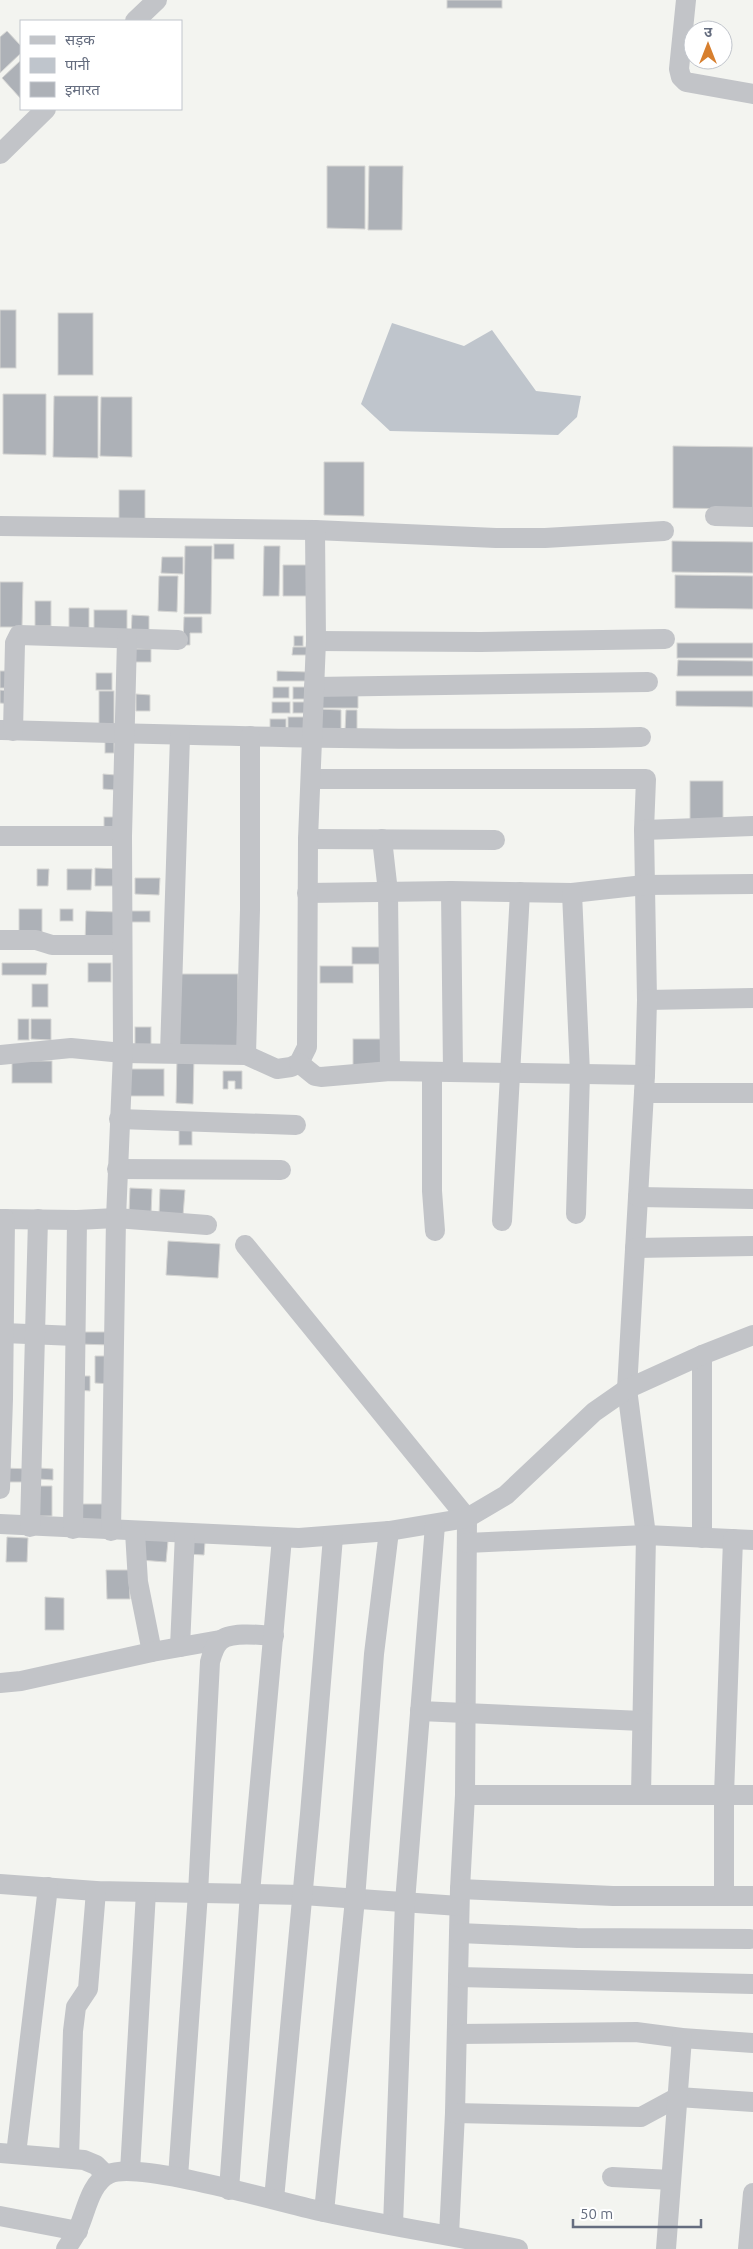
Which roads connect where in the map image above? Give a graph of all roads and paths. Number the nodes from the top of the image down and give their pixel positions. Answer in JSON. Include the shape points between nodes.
{"nodes":[{"id":1,"x":157,"y":0,"type":"edge"},
{"id":2,"x":686,"y":0,"type":"edge"},
{"id":3,"x":136,"y":20,"type":"edge"},
{"id":4,"x":753,"y":94,"type":"edge"},
{"id":5,"x":45,"y":110,"type":"edge"},
{"id":6,"x":0,"y":154,"type":"edge"},
{"id":7,"x":715,"y":516,"type":"dead end"},
{"id":8,"x":753,"y":517,"type":"edge"},
{"id":9,"x":0,"y":526,"type":"edge"},
{"id":10,"x":316,"y":530,"type":"junction"},
{"id":11,"x":664,"y":531,"type":"dead end"},
{"id":12,"x":8,"y":637,"type":"edge"},
{"id":13,"x":127,"y":639,"type":"junction"},
{"id":14,"x":665,"y":639,"type":"dead end"},
{"id":15,"x":178,"y":640,"type":"dead end"},
{"id":16,"x":316,"y":641,"type":"junction"},
{"id":17,"x":648,"y":682,"type":"dead end"},
{"id":18,"x":314,"y":687,"type":"junction"},
{"id":19,"x":6,"y":731,"type":"edge"},
{"id":20,"x":124,"y":735,"type":"junction"},
{"id":21,"x":180,"y":736,"type":"junction"},
{"id":22,"x":250,"y":736,"type":"junction"},
{"id":23,"x":313,"y":736,"type":"junction"},
{"id":24,"x":641,"y":737,"type":"dead end"},
{"id":25,"x":311,"y":779,"type":"junction"},
{"id":26,"x":753,"y":826,"type":"edge"},
{"id":27,"x":644,"y":830,"type":"junction"},
{"id":28,"x":0,"y":836,"type":"edge"},
{"id":29,"x":122,"y":836,"type":"junction"},
{"id":30,"x":308,"y":839,"type":"junction"},
{"id":31,"x":382,"y":839,"type":"junction"},
{"id":32,"x":495,"y":840,"type":"dead end"},
{"id":33,"x":753,"y":884,"type":"edge"},
{"id":34,"x":644,"y":885,"type":"junction"},
{"id":35,"x":451,"y":891,"type":"junction"},
{"id":36,"x":388,"y":892,"type":"junction"},
{"id":37,"x":520,"y":892,"type":"junction"},
{"id":38,"x":308,"y":893,"type":"junction"},
{"id":39,"x":572,"y":893,"type":"junction"},
{"id":40,"x":0,"y":940,"type":"edge"},
{"id":41,"x":121,"y":945,"type":"junction"},
{"id":42,"x":753,"y":998,"type":"edge"},
{"id":43,"x":647,"y":1000,"type":"junction"},
{"id":44,"x":123,"y":1053,"type":"junction"},
{"id":45,"x":170,"y":1053,"type":"junction"},
{"id":46,"x":0,"y":1055,"type":"edge"},
{"id":47,"x":246,"y":1055,"type":"junction"},
{"id":48,"x":300,"y":1063,"type":"junction"},
{"id":49,"x":390,"y":1071,"type":"junction"},
{"id":50,"x":454,"y":1072,"type":"junction"},
{"id":51,"x":432,"y":1073,"type":"junction"},
{"id":52,"x":510,"y":1073,"type":"junction"},
{"id":53,"x":580,"y":1073,"type":"junction"},
{"id":54,"x":644,"y":1084,"type":"junction"},
{"id":55,"x":753,"y":1093,"type":"edge"},
{"id":56,"x":119,"y":1119,"type":"junction"},
{"id":57,"x":296,"y":1124,"type":"dead end"},
{"id":58,"x":117,"y":1169,"type":"junction"},
{"id":59,"x":281,"y":1170,"type":"dead end"},
{"id":60,"x":638,"y":1197,"type":"junction"},
{"id":61,"x":753,"y":1199,"type":"edge"},
{"id":62,"x":576,"y":1214,"type":"dead end"},
{"id":63,"x":116,"y":1218,"type":"junction"},
{"id":64,"x":2,"y":1219,"type":"edge"},
{"id":65,"x":38,"y":1219,"type":"junction"},
{"id":66,"x":77,"y":1220,"type":"junction"},
{"id":67,"x":502,"y":1221,"type":"dead end"},
{"id":68,"x":207,"y":1225,"type":"dead end"},
{"id":69,"x":435,"y":1231,"type":"dead end"},
{"id":70,"x":245,"y":1245,"type":"dead end"},
{"id":71,"x":753,"y":1246,"type":"edge"},
{"id":72,"x":635,"y":1248,"type":"junction"},
{"id":73,"x":4,"y":1333,"type":"junction"},
{"id":74,"x":35,"y":1334,"type":"junction"},
{"id":75,"x":753,"y":1335,"type":"edge"},
{"id":76,"x":75,"y":1336,"type":"junction"},
{"id":77,"x":702,"y":1355,"type":"junction"},
{"id":78,"x":627,"y":1390,"type":"junction"},
{"id":79,"x":0,"y":1489,"type":"edge"},
{"id":80,"x":467,"y":1518,"type":"junction"},
{"id":81,"x":0,"y":1524,"type":"edge"},
{"id":82,"x":435,"y":1525,"type":"junction"},
{"id":83,"x":30,"y":1526,"type":"junction"},
{"id":84,"x":73,"y":1529,"type":"junction"},
{"id":85,"x":111,"y":1531,"type":"junction"},
{"id":86,"x":389,"y":1531,"type":"junction"},
{"id":87,"x":135,"y":1532,"type":"junction"},
{"id":88,"x":185,"y":1533,"type":"junction"},
{"id":89,"x":646,"y":1535,"type":"junction"},
{"id":90,"x":333,"y":1537,"type":"junction"},
{"id":91,"x":282,"y":1538,"type":"junction"},
{"id":92,"x":702,"y":1538,"type":"junction"},
{"id":93,"x":732,"y":1539,"type":"junction"},
{"id":94,"x":753,"y":1540,"type":"edge"},
{"id":95,"x":467,"y":1544,"type":"junction"},
{"id":96,"x":274,"y":1636,"type":"junction"},
{"id":97,"x":220,"y":1640,"type":"junction"},
{"id":98,"x":180,"y":1647,"type":"junction"},
{"id":99,"x":152,"y":1652,"type":"junction"},
{"id":100,"x":0,"y":1683,"type":"edge"},
{"id":101,"x":420,"y":1711,"type":"junction"},
{"id":102,"x":466,"y":1714,"type":"junction"},
{"id":103,"x":642,"y":1721,"type":"junction"},
{"id":104,"x":465,"y":1795,"type":"junction"},
{"id":105,"x":641,"y":1795,"type":"junction"},
{"id":106,"x":724,"y":1795,"type":"junction"},
{"id":107,"x":753,"y":1795,"type":"edge"},
{"id":108,"x":0,"y":1884,"type":"edge"},
{"id":109,"x":48,"y":1887,"type":"junction"},
{"id":110,"x":96,"y":1891,"type":"junction"},
{"id":111,"x":146,"y":1892,"type":"junction"},
{"id":112,"x":250,"y":1892,"type":"junction"},
{"id":113,"x":198,"y":1893,"type":"junction"},
{"id":114,"x":303,"y":1894,"type":"junction"},
{"id":115,"x":724,"y":1896,"type":"junction"},
{"id":116,"x":753,"y":1896,"type":"edge"},
{"id":117,"x":460,"y":1898,"type":"junction"},
{"id":118,"x":355,"y":1899,"type":"junction"},
{"id":119,"x":405,"y":1902,"type":"junction"},
{"id":120,"x":459,"y":1933,"type":"junction"},
{"id":121,"x":750,"y":1939,"type":"dead end"},
{"id":122,"x":458,"y":1978,"type":"junction"},
{"id":123,"x":753,"y":1984,"type":"edge"},
{"id":124,"x":457,"y":2034,"type":"junction"},
{"id":125,"x":682,"y":2038,"type":"junction"},
{"id":126,"x":753,"y":2043,"type":"edge"},
{"id":127,"x":678,"y":2097,"type":"junction"},
{"id":128,"x":753,"y":2102,"type":"edge"},
{"id":129,"x":456,"y":2113,"type":"junction"},
{"id":130,"x":8,"y":2154,"type":"edge"},
{"id":131,"x":69,"y":2158,"type":"junction"},
{"id":132,"x":130,"y":2171,"type":"junction"},
{"id":133,"x":106,"y":2175,"type":"junction"},
{"id":134,"x":178,"y":2177,"type":"junction"},
{"id":135,"x":612,"y":2177,"type":"dead end"},
{"id":136,"x":671,"y":2180,"type":"junction"},
{"id":137,"x":229,"y":2190,"type":"junction"},
{"id":138,"x":753,"y":2193,"type":"edge"},
{"id":139,"x":274,"y":2200,"type":"junction"},
{"id":140,"x":324,"y":2212,"type":"junction"},
{"id":141,"x":0,"y":2216,"type":"edge"},
{"id":142,"x":393,"y":2225,"type":"junction"},
{"id":143,"x":78,"y":2231,"type":"junction"},
{"id":144,"x":450,"y":2235,"type":"junction"},
{"id":145,"x":66,"y":2249,"type":"edge"},
{"id":146,"x":518,"y":2249,"type":"edge"},
{"id":147,"x":666,"y":2249,"type":"edge"},
{"id":148,"x":748,"y":2249,"type":"edge"}],
"edges":[{"from":1,"to":3,"type":"street"},
{"from":2,"to":4,"type":"street","via":[[679,69],[681,77],[686,82]]},
{"from":5,"to":6,"type":"street"},
{"from":7,"to":8,"type":"street"},
{"from":9,"to":10,"type":"street"},
{"from":10,"to":11,"type":"street","via":[[496,538]]},
{"from":10,"to":16,"type":"street"},
{"from":12,"to":13,"type":"street","via":[[23,634]]},
{"from":12,"to":19,"type":"street","via":[[15,643]]},
{"from":13,"to":15,"type":"street"},
{"from":13,"to":20,"type":"street"},
{"from":14,"to":16,"type":"street"},
{"from":16,"to":18,"type":"street"},
{"from":17,"to":18,"type":"street"},
{"from":18,"to":23,"type":"street"},
{"from":19,"to":20,"type":"street"},
{"from":20,"to":21,"type":"street"},
{"from":20,"to":29,"type":"street"},
{"from":21,"to":22,"type":"street"},
{"from":21,"to":45,"type":"street"},
{"from":22,"to":23,"type":"street"},
{"from":22,"to":47,"type":"street"},
{"from":23,"to":24,"type":"street","via":[[422,739]]},
{"from":23,"to":25,"type":"street"},
{"from":25,"to":27,"type":"street","via":[[646,779]]},
{"from":25,"to":30,"type":"street"},
{"from":26,"to":27,"type":"street"},
{"from":27,"to":34,"type":"street"},
{"from":28,"to":29,"type":"street"},
{"from":29,"to":41,"type":"street"},
{"from":30,"to":31,"type":"street"},
{"from":30,"to":38,"type":"street"},
{"from":31,"to":32,"type":"street"},
{"from":31,"to":36,"type":"street"},
{"from":33,"to":34,"type":"street"},
{"from":34,"to":39,"type":"street"},
{"from":34,"to":43,"type":"street"},
{"from":35,"to":36,"type":"street"},
{"from":35,"to":37,"type":"street"},
{"from":35,"to":50,"type":"street"},
{"from":36,"to":38,"type":"street"},
{"from":36,"to":49,"type":"street"},
{"from":37,"to":39,"type":"street"},
{"from":37,"to":52,"type":"street"},
{"from":38,"to":48,"type":"street","via":[[307,1047]]},
{"from":39,"to":53,"type":"street"},
{"from":40,"to":41,"type":"street","via":[[36,940],[52,945]]},
{"from":41,"to":44,"type":"street"},
{"from":42,"to":43,"type":"street"},
{"from":43,"to":54,"type":"street"},
{"from":44,"to":45,"type":"street"},
{"from":44,"to":46,"type":"street","via":[[71,1048]]},
{"from":44,"to":56,"type":"street"},
{"from":45,"to":47,"type":"street"},
{"from":47,"to":48,"type":"street","via":[[277,1069]]},
{"from":48,"to":49,"type":"street","via":[[321,1077]]},
{"from":49,"to":51,"type":"street"},
{"from":50,"to":51,"type":"street"},
{"from":50,"to":52,"type":"street"},
{"from":51,"to":69,"type":"street"},
{"from":52,"to":53,"type":"street"},
{"from":52,"to":67,"type":"street"},
{"from":53,"to":54,"type":"street"},
{"from":53,"to":62,"type":"street"},
{"from":54,"to":55,"type":"street"},
{"from":54,"to":60,"type":"street"},
{"from":56,"to":57,"type":"street"},
{"from":56,"to":58,"type":"street"},
{"from":58,"to":59,"type":"street"},
{"from":58,"to":63,"type":"street"},
{"from":60,"to":61,"type":"street"},
{"from":60,"to":72,"type":"street"},
{"from":63,"to":66,"type":"street"},
{"from":63,"to":68,"type":"street"},
{"from":63,"to":85,"type":"street"},
{"from":64,"to":65,"type":"street"},
{"from":64,"to":73,"type":"street"},
{"from":65,"to":66,"type":"street"},
{"from":65,"to":74,"type":"street"},
{"from":66,"to":76,"type":"street"},
{"from":70,"to":80,"type":"street"},
{"from":71,"to":72,"type":"street"},
{"from":72,"to":78,"type":"street"},
{"from":73,"to":74,"type":"street"},
{"from":73,"to":79,"type":"street"},
{"from":74,"to":76,"type":"street"},
{"from":74,"to":83,"type":"street"},
{"from":75,"to":77,"type":"street"},
{"from":76,"to":84,"type":"street"},
{"from":77,"to":78,"type":"street"},
{"from":77,"to":92,"type":"street"},
{"from":78,"to":80,"type":"street","via":[[594,1412],[506,1494]]},
{"from":78,"to":89,"type":"street"},
{"from":80,"to":82,"type":"street"},
{"from":80,"to":95,"type":"street"},
{"from":81,"to":83,"type":"street"},
{"from":82,"to":86,"type":"street"},
{"from":82,"to":101,"type":"street"},
{"from":83,"to":84,"type":"street"},
{"from":84,"to":85,"type":"street"},
{"from":85,"to":87,"type":"street"},
{"from":86,"to":90,"type":"street"},
{"from":86,"to":118,"type":"street","via":[[374,1654]]},
{"from":87,"to":88,"type":"street"},
{"from":87,"to":99,"type":"street","via":[[138,1582]]},
{"from":88,"to":91,"type":"street"},
{"from":88,"to":98,"type":"street"},
{"from":89,"to":92,"type":"street"},
{"from":89,"to":95,"type":"street"},
{"from":89,"to":103,"type":"street"},
{"from":90,"to":91,"type":"street"},
{"from":90,"to":114,"type":"street"},
{"from":91,"to":96,"type":"street"},
{"from":92,"to":93,"type":"street"},
{"from":93,"to":94,"type":"street"},
{"from":93,"to":106,"type":"street"},
{"from":95,"to":102,"type":"street"},
{"from":96,"to":97,"type":"street","via":[[250,1634]]},
{"from":96,"to":112,"type":"street"},
{"from":97,"to":98,"type":"street"},
{"from":97,"to":113,"type":"street","via":[[210,1662]]},
{"from":98,"to":99,"type":"street"},
{"from":99,"to":100,"type":"street"},
{"from":101,"to":102,"type":"street"},
{"from":101,"to":119,"type":"street"},
{"from":102,"to":103,"type":"street"},
{"from":102,"to":104,"type":"street"},
{"from":103,"to":105,"type":"street"},
{"from":104,"to":105,"type":"street"},
{"from":104,"to":117,"type":"street"},
{"from":105,"to":106,"type":"street"},
{"from":106,"to":107,"type":"street"},
{"from":106,"to":115,"type":"street"},
{"from":108,"to":109,"type":"street"},
{"from":109,"to":110,"type":"street"},
{"from":109,"to":130,"type":"street"},
{"from":110,"to":111,"type":"street"},
{"from":110,"to":131,"type":"street","via":[[88,1989],[76,2007],[73,2031]]},
{"from":111,"to":113,"type":"street"},
{"from":111,"to":132,"type":"street"},
{"from":112,"to":113,"type":"street"},
{"from":112,"to":114,"type":"street"},
{"from":112,"to":137,"type":"street"},
{"from":113,"to":134,"type":"street"},
{"from":114,"to":118,"type":"street"},
{"from":114,"to":139,"type":"street"},
{"from":115,"to":116,"type":"street"},
{"from":115,"to":117,"type":"street"},
{"from":117,"to":119,"type":"street"},
{"from":117,"to":120,"type":"street"},
{"from":118,"to":119,"type":"street"},
{"from":118,"to":140,"type":"street"},
{"from":119,"to":142,"type":"street"},
{"from":120,"to":121,"type":"street","via":[[577,1938]]},
{"from":120,"to":122,"type":"street"},
{"from":122,"to":123,"type":"street"},
{"from":122,"to":124,"type":"street"},
{"from":124,"to":125,"type":"street","via":[[636,2032]]},
{"from":124,"to":129,"type":"street"},
{"from":125,"to":126,"type":"street"},
{"from":125,"to":127,"type":"street"},
{"from":127,"to":128,"type":"street"},
{"from":127,"to":129,"type":"street","via":[[641,2117]]},
{"from":127,"to":136,"type":"street"},
{"from":129,"to":144,"type":"street"},
{"from":130,"to":131,"type":"street"},
{"from":131,"to":133,"type":"street","via":[[96,2165]]},
{"from":132,"to":133,"type":"street"},
{"from":132,"to":134,"type":"street"},
{"from":133,"to":143,"type":"street","via":[[93,2192]]},
{"from":134,"to":137,"type":"street"},
{"from":135,"to":136,"type":"street"},
{"from":136,"to":147,"type":"street"},
{"from":137,"to":139,"type":"street"},
{"from":138,"to":148,"type":"street"},
{"from":139,"to":140,"type":"street"},
{"from":140,"to":142,"type":"street"},
{"from":141,"to":143,"type":"street"},
{"from":142,"to":144,"type":"street"},
{"from":143,"to":145,"type":"street"},
{"from":144,"to":146,"type":"street"}]}
